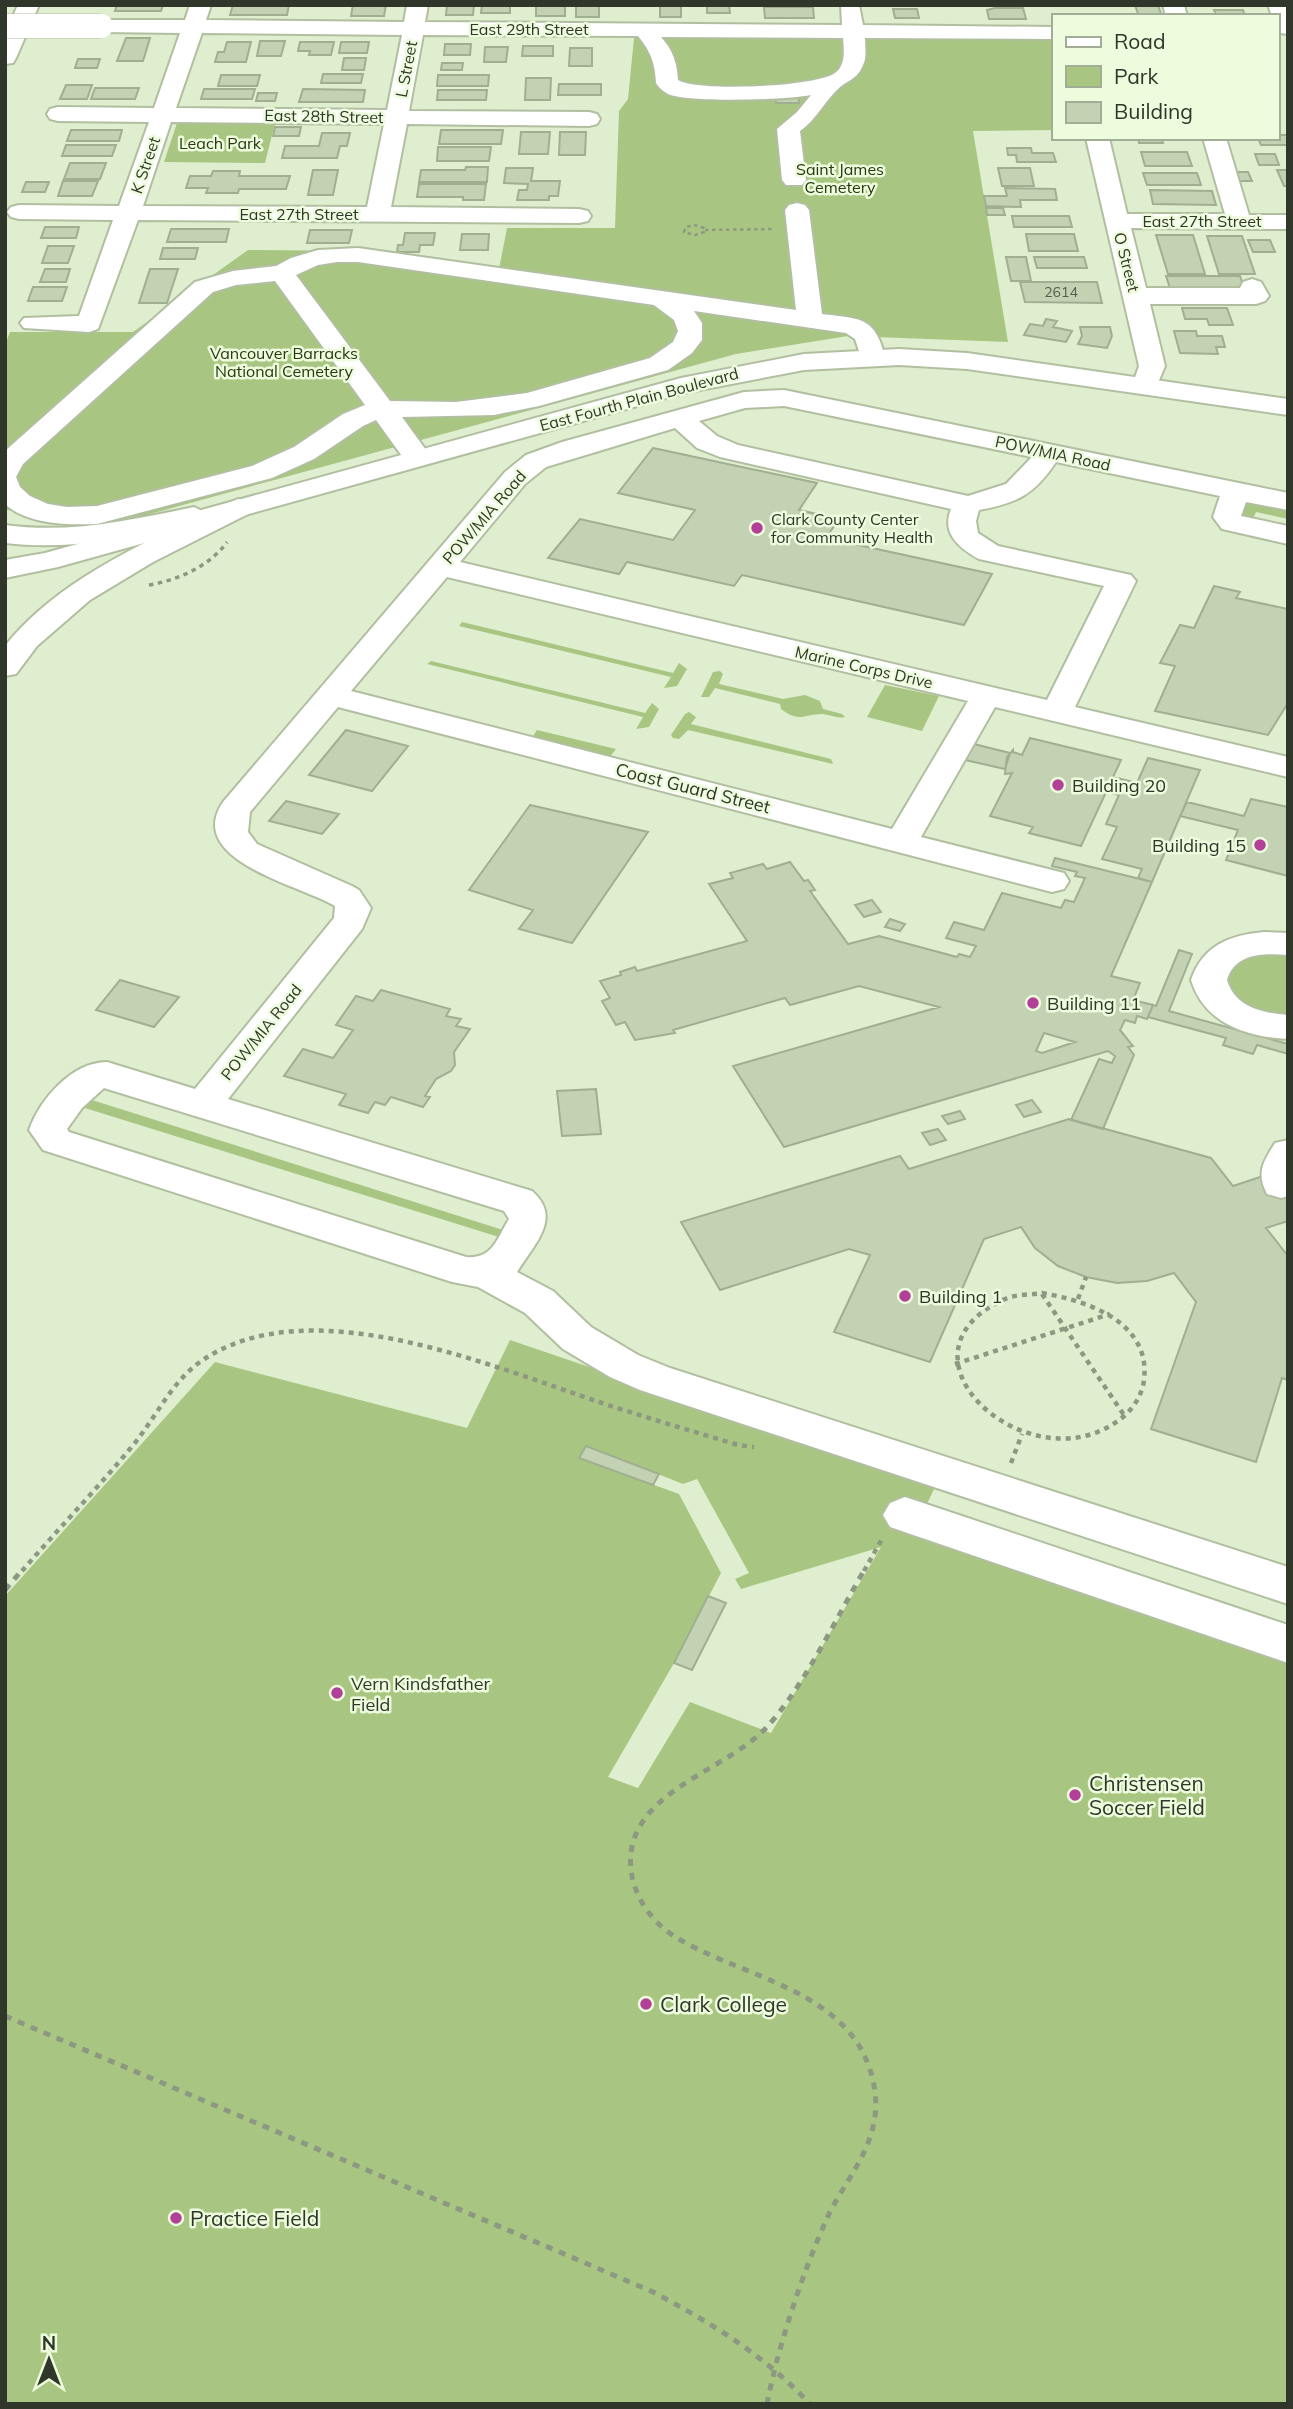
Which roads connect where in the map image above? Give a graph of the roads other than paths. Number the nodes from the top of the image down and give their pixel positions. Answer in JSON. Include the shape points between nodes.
{"nodes":[{"id":1,"x":29,"y":5,"type":"edge"},
{"id":2,"x":310,"y":5,"type":"edge"},
{"id":3,"x":418,"y":5,"type":"edge"},
{"id":4,"x":527,"y":5,"type":"edge"},
{"id":5,"x":634,"y":5,"type":"edge"},
{"id":6,"x":743,"y":5,"type":"edge"},
{"id":7,"x":849,"y":5,"type":"edge"},
{"id":8,"x":956,"y":5,"type":"edge"},
{"id":9,"x":1279,"y":5,"type":"edge"},
{"id":10,"x":197,"y":16,"type":"edge"},
{"id":11,"x":5,"y":26,"type":"edge"},
{"id":12,"x":302,"y":28,"type":"junction"},
{"id":13,"x":1288,"y":28,"type":"edge"},
{"id":14,"x":413,"y":29,"type":"junction"},
{"id":15,"x":524,"y":29,"type":"junction"},
{"id":16,"x":638,"y":30,"type":"junction"},
{"id":17,"x":744,"y":31,"type":"junction"},
{"id":18,"x":853,"y":32,"type":"junction"},
{"id":19,"x":961,"y":32,"type":"junction"},
{"id":20,"x":1052,"y":33,"type":"edge"},
{"id":21,"x":5,"y":58,"type":"edge"},
{"id":22,"x":830,"y":87,"type":"junction"},
{"id":23,"x":58,"y":114,"type":"dead end"},
{"id":24,"x":163,"y":115,"type":"junction"},
{"id":25,"x":396,"y":117,"type":"junction"},
{"id":26,"x":589,"y":119,"type":"dead end"},
{"id":27,"x":1097,"y":140,"type":"edge"},
{"id":28,"x":1215,"y":140,"type":"edge"},
{"id":29,"x":19,"y":212,"type":"dead end"},
{"id":30,"x":129,"y":213,"type":"junction"},
{"id":31,"x":378,"y":215,"type":"junction"},
{"id":32,"x":579,"y":216,"type":"dead end"},
{"id":33,"x":1117,"y":221,"type":"junction"},
{"id":34,"x":1239,"y":221,"type":"junction"},
{"id":35,"x":1288,"y":222,"type":"edge"},
{"id":36,"x":282,"y":274,"type":"junction"},
{"id":37,"x":1252,"y":287,"type":"dead end"},
{"id":38,"x":1135,"y":296,"type":"junction"},
{"id":39,"x":660,"y":298,"type":"junction"},
{"id":40,"x":749,"y":310,"type":"junction"},
{"id":41,"x":816,"y":320,"type":"junction"},
{"id":42,"x":33,"y":323,"type":"dead end"},
{"id":43,"x":693,"y":331,"type":"junction"},
{"id":44,"x":872,"y":357,"type":"junction"},
{"id":45,"x":804,"y":362,"type":"junction"},
{"id":46,"x":1145,"y":386,"type":"junction"},
{"id":47,"x":1288,"y":407,"type":"edge"},
{"id":48,"x":380,"y":409,"type":"junction"},
{"id":49,"x":680,"y":418,"type":"junction"},
{"id":50,"x":1049,"y":452,"type":"junction"},
{"id":51,"x":417,"y":457,"type":"junction"},
{"id":52,"x":5,"y":472,"type":"edge"},
{"id":53,"x":5,"y":481,"type":"edge"},
{"id":54,"x":1236,"y":491,"type":"junction"},
{"id":55,"x":1288,"y":502,"type":"edge"},
{"id":56,"x":968,"y":504,"type":"junction"},
{"id":57,"x":238,"y":508,"type":"junction"},
{"id":58,"x":5,"y":534,"type":"edge"},
{"id":59,"x":1288,"y":535,"type":"edge"},
{"id":60,"x":440,"y":566,"type":"junction"},
{"id":61,"x":5,"y":569,"type":"edge"},
{"id":62,"x":5,"y":667,"type":"edge"},
{"id":63,"x":333,"y":695,"type":"junction"},
{"id":64,"x":986,"y":696,"type":"junction"},
{"id":65,"x":1056,"y":712,"type":"junction"},
{"id":66,"x":1288,"y":767,"type":"edge"},
{"id":67,"x":901,"y":842,"type":"junction"},
{"id":68,"x":1052,"y":881,"type":"dead end"},
{"id":69,"x":1288,"y":944,"type":"edge"},
{"id":70,"x":1288,"y":1027,"type":"edge"},
{"id":71,"x":202,"y":1105,"type":"junction"},
{"id":72,"x":485,"y":1273,"type":"junction"},
{"id":73,"x":905,"y":1515,"type":"road end"},
{"id":74,"x":1288,"y":1586,"type":"edge"},
{"id":75,"x":1288,"y":1644,"type":"edge"}],
"edges":[{"from":1,"to":21,"type":"main road"},
{"from":2,"to":12,"type":"main road"},
{"from":3,"to":14,"type":"main road","name":"L Street"},
{"from":4,"to":15,"type":"main road"},
{"from":5,"to":16,"type":"main road"},
{"from":6,"to":17,"type":"main road"},
{"from":7,"to":18,"type":"main road"},
{"from":8,"to":19,"type":"main road"},
{"from":9,"to":13,"type":"main road"},
{"from":10,"to":11,"type":"main road","name":"East 29th Street","bridge":true,"via":[[101,26]]},
{"from":10,"to":12,"type":"main road","name":"East 29th Street"},
{"from":10,"to":24,"type":"main road","name":"K Street"},
{"from":12,"to":14,"type":"main road","name":"East 29th Street"},
{"from":14,"to":15,"type":"main road","name":"East 29th Street"},
{"from":14,"to":25,"type":"main road","name":"L Street"},
{"from":15,"to":16,"type":"main road","name":"East 29th Street"},
{"from":16,"to":17,"type":"main road","name":"East 29th Street"},
{"from":16,"to":22,"type":"main road","via":[[659,47],[667,83],[676,89],[799,91]]},
{"from":17,"to":18,"type":"main road","name":"East 29th Street"},
{"from":18,"to":19,"type":"main road","name":"East 29th Street"},
{"from":18,"to":22,"type":"main road","via":[[853,65],[847,76]]},
{"from":19,"to":20,"type":"main road","name":"East 29th Street"},
{"from":22,"to":41,"type":"main road","via":[[805,117],[788,129],[804,202]]},
{"from":23,"to":24,"type":"main road","name":"East 28th Street"},
{"from":24,"to":25,"type":"main road","name":"East 28th Street"},
{"from":24,"to":30,"type":"main road","name":"K Street"},
{"from":25,"to":26,"type":"main road","name":"East 28th Street"},
{"from":25,"to":31,"type":"main road","name":"L Street"},
{"from":27,"to":33,"type":"main road","name":"O Street"},
{"from":28,"to":34,"type":"main road"},
{"from":29,"to":30,"type":"main road","name":"East 27th Street"},
{"from":30,"to":31,"type":"main road","name":"East 27th Street"},
{"from":30,"to":42,"type":"main road","name":"K Street","via":[[89,324]]},
{"from":31,"to":32,"type":"main road","name":"East 27th Street"},
{"from":33,"to":34,"type":"main road","name":"East 27th Street"},
{"from":33,"to":38,"type":"main road","name":"O Street"},
{"from":34,"to":35,"type":"main road","name":"East 27th Street"},
{"from":36,"to":39,"type":"main road","via":[[307,259],[341,254]]},
{"from":36,"to":48,"type":"main road"},
{"from":36,"to":52,"type":"main road","via":[[233,278],[204,288],[11,460]]},
{"from":37,"to":38,"type":"main road","via":[[1256,296]]},
{"from":38,"to":46,"type":"main road","name":"O Street","via":[[1152,366]]},
{"from":39,"to":40,"type":"main road"},
{"from":39,"to":43,"type":"main road","via":[[683,312]]},
{"from":40,"to":41,"type":"main road"},
{"from":40,"to":43,"type":"main road","via":[[707,321]]},
{"from":41,"to":44,"type":"main road","via":[[859,328],[869,341]]},
{"from":41,"to":45,"type":"main road","via":[[827,328],[826,338]]},
{"from":43,"to":48,"type":"main road","via":[[677,355],[659,364],[530,400],[456,410]]},
{"from":44,"to":45,"type":"main road","name":"East Fourth Plain Boulevard"},
{"from":44,"to":46,"type":"main road","name":"East Fourth Plain Boulevard","via":[[967,361]]},
{"from":45,"to":51,"type":"main road","name":"East Fourth Plain Boulevard","via":[[681,386]]},
{"from":46,"to":47,"type":"main road","name":"East Fourth Plain Boulevard"},
{"from":48,"to":51,"type":"main road"},
{"from":48,"to":53,"type":"main road","via":[[262,472],[97,515],[40,512],[20,502],[7,490]]},
{"from":49,"to":50,"type":"main road","name":"POW/MIA Road","via":[[744,400],[784,398]]},
{"from":49,"to":56,"type":"main road","via":[[707,442],[730,451]]},
{"from":49,"to":60,"type":"main road","name":"POW/MIA Road","via":[[536,461],[515,478]]},
{"from":50,"to":54,"type":"main road","name":"POW/MIA Road"},
{"from":50,"to":56,"type":"main road","via":[[1020,490]]},
{"from":51,"to":57,"type":"main road","name":"East Fourth Plain Boulevard"},
{"from":54,"to":55,"type":"main road","name":"POW/MIA Road"},
{"from":54,"to":59,"type":"main road","via":[[1228,509],[1232,523]]},
{"from":56,"to":65,"type":"main road","via":[[960,526],[975,546],[989,553],[1121,581]]},
{"from":57,"to":58,"type":"main road","via":[[82,537]]},
{"from":57,"to":61,"type":"main road","name":"East Fourth Plain Boulevard"},
{"from":57,"to":62,"type":"main road","via":[[80,594],[28,639]]},
{"from":60,"to":63,"type":"main road","name":"POW/MIA Road"},
{"from":60,"to":64,"type":"main road","name":"Marine Corps Drive"},
{"from":63,"to":67,"type":"main road","name":"Coast Guard Street"},
{"from":63,"to":71,"type":"main road","name":"POW/MIA Road","via":[[235,810],[230,831],[245,850],[347,898],[355,908],[354,915]]},
{"from":64,"to":65,"type":"main road","name":"Marine Corps Drive"},
{"from":64,"to":67,"type":"main road"},
{"from":65,"to":66,"type":"main road","name":"Marine Corps Drive"},
{"from":67,"to":68,"type":"main road","name":"Coast Guard Street"},
{"from":69,"to":70,"type":"main road","via":[[1238,948],[1215,965],[1209,980],[1218,1002],[1234,1013],[1266,1025]]},
{"from":71,"to":72,"type":"main road","via":[[518,1201],[527,1209],[528,1220],[502,1264]]},
{"from":71,"to":72,"type":"main road","via":[[98,1075],[52,1118],[48,1130],[56,1141],[466,1272]]},
{"from":72,"to":74,"type":"main road","via":[[539,1302],[577,1338],[655,1379]]},
{"from":73,"to":75,"type":"main road"}]}
